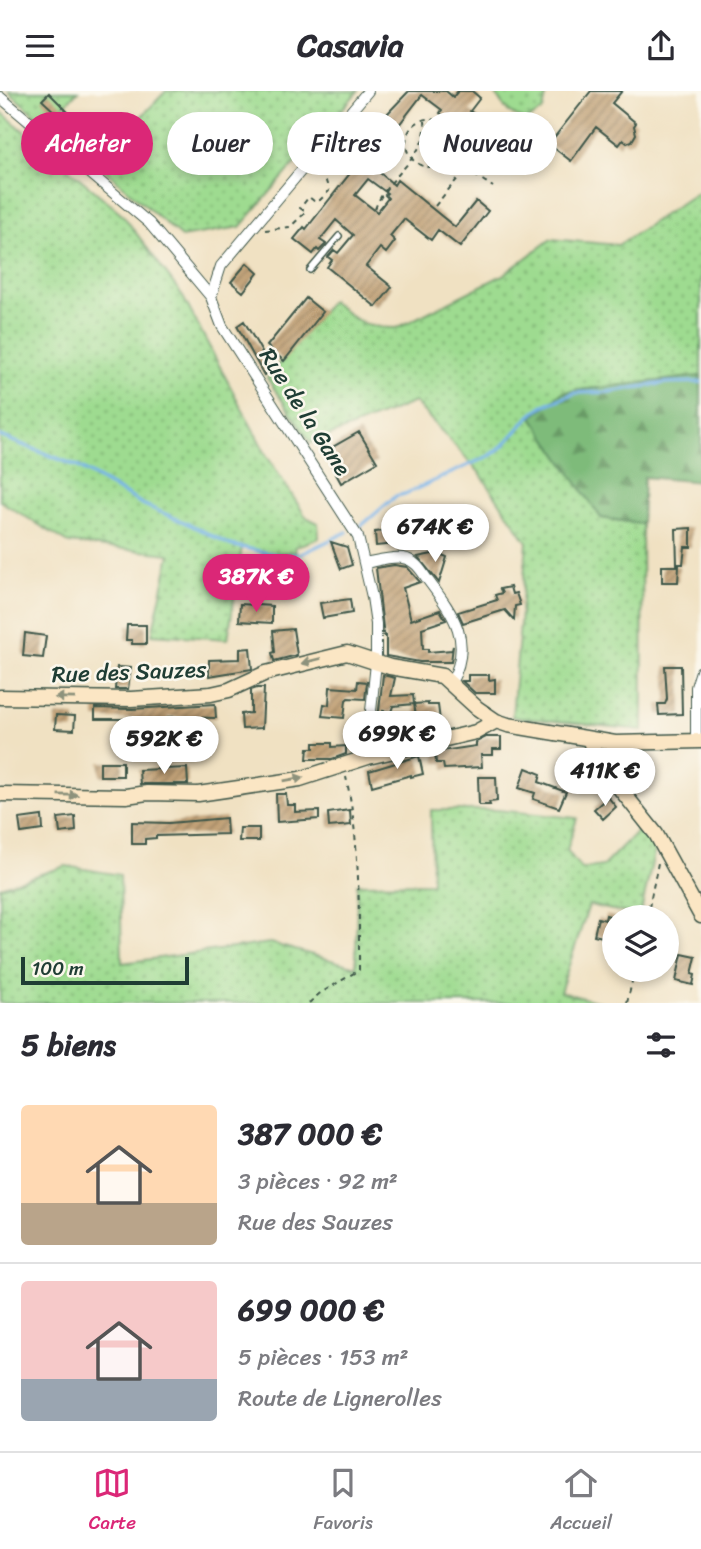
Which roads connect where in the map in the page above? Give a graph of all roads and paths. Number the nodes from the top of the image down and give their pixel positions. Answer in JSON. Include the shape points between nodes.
{"nodes":[{"id":1,"x":368,"y":91,"type":"edge"},
{"id":2,"x":0,"y":97,"type":"edge"},
{"id":3,"x":419,"y":123,"type":"edge"},
{"id":4,"x":419,"y":150,"type":"edge"},
{"id":5,"x":412,"y":158,"type":"junction"},
{"id":6,"x":419,"y":162,"type":"edge"},
{"id":7,"x":460,"y":175,"type":"edge"},
{"id":8,"x":473,"y":175,"type":"edge"},
{"id":9,"x":325,"y":178,"type":"dead end"},
{"id":10,"x":493,"y":187,"type":"dead end"},
{"id":11,"x":435,"y":206,"type":"dead end"},
{"id":12,"x":375,"y":209,"type":"dead end"},
{"id":13,"x":264,"y":230,"type":"dead end"},
{"id":14,"x":339,"y":236,"type":"dead end"},
{"id":15,"x":310,"y":270,"type":"dead end"},
{"id":16,"x":211,"y":297,"type":"junction"},
{"id":17,"x":365,"y":563,"type":"junction"},
{"id":18,"x":376,"y":663,"type":"junction"},
{"id":19,"x":701,"y":671,"type":"edge"},
{"id":20,"x":450,"y":683,"type":"junction"},
{"id":21,"x":0,"y":697,"type":"edge"},
{"id":22,"x":496,"y":722,"type":"junction"},
{"id":23,"x":590,"y":740,"type":"junction"},
{"id":24,"x":698,"y":741,"type":"edge"},
{"id":25,"x":368,"y":757,"type":"junction"},
{"id":26,"x":343,"y":765,"type":"junction"},
{"id":27,"x":0,"y":794,"type":"edge"},
{"id":28,"x":665,"y":851,"type":"junction"},
{"id":29,"x":649,"y":905,"type":"edge"},
{"id":30,"x":701,"y":916,"type":"edge"},
{"id":31,"x":632,"y":982,"type":"edge"},
{"id":32,"x":309,"y":1003,"type":"edge"},
{"id":33,"x":627,"y":1003,"type":"edge"}],
"edges":[{"from":1,"to":16,"type":"street","via":[[221,267]]},
{"from":2,"to":16,"type":"street","name":"Rue de la Gane","via":[[149,223]]},
{"from":3,"to":5,"type":"path","via":[[407,136]]},
{"from":4,"to":5,"type":"path"},
{"from":5,"to":6,"type":"path"},
{"from":5,"to":12,"type":"path","via":[[392,179]]},
{"from":7,"to":11,"type":"path"},
{"from":8,"to":10,"type":"path"},
{"from":9,"to":13,"type":"path","via":[[329,191],[320,200],[309,197],[300,208],[306,212],[290,227]]},
{"from":14,"to":15,"type":"lane"},
{"from":16,"to":17,"type":"street","name":"Rue de la Gane","via":[[222,325],[358,537]]},
{"from":17,"to":18,"type":"street","name":"Rue de la Gane","via":[[374,610]]},
{"from":17,"to":20,"type":"street","via":[[402,558],[415,563],[451,610],[460,638],[460,666]]},
{"from":18,"to":20,"type":"street","via":[[442,676]]},
{"from":18,"to":21,"type":"street","name":"Rue des Sauzes","one_way":true,"via":[[341,653],[266,673],[229,690],[182,697]]},
{"from":18,"to":25,"type":"street","name":"Rue de la Gane"},
{"from":19,"to":24,"type":"street","via":[[696,687]]},
{"from":20,"to":22,"type":"street"},
{"from":22,"to":23,"type":"street"},
{"from":22,"to":25,"type":"street","via":[[476,732]]},
{"from":23,"to":24,"type":"street"},
{"from":23,"to":28,"type":"street","via":[[594,756]]},
{"from":25,"to":26,"type":"street"},
{"from":27,"to":26,"type":"street","one_way":true,"via":[[198,794],[300,779]]},
{"from":26,"to":32,"type":"path","via":[[355,824],[359,970]]},
{"from":28,"to":29,"type":"path","via":[[659,859]]},
{"from":28,"to":30,"type":"street"},
{"from":31,"to":33,"type":"path"}]}
